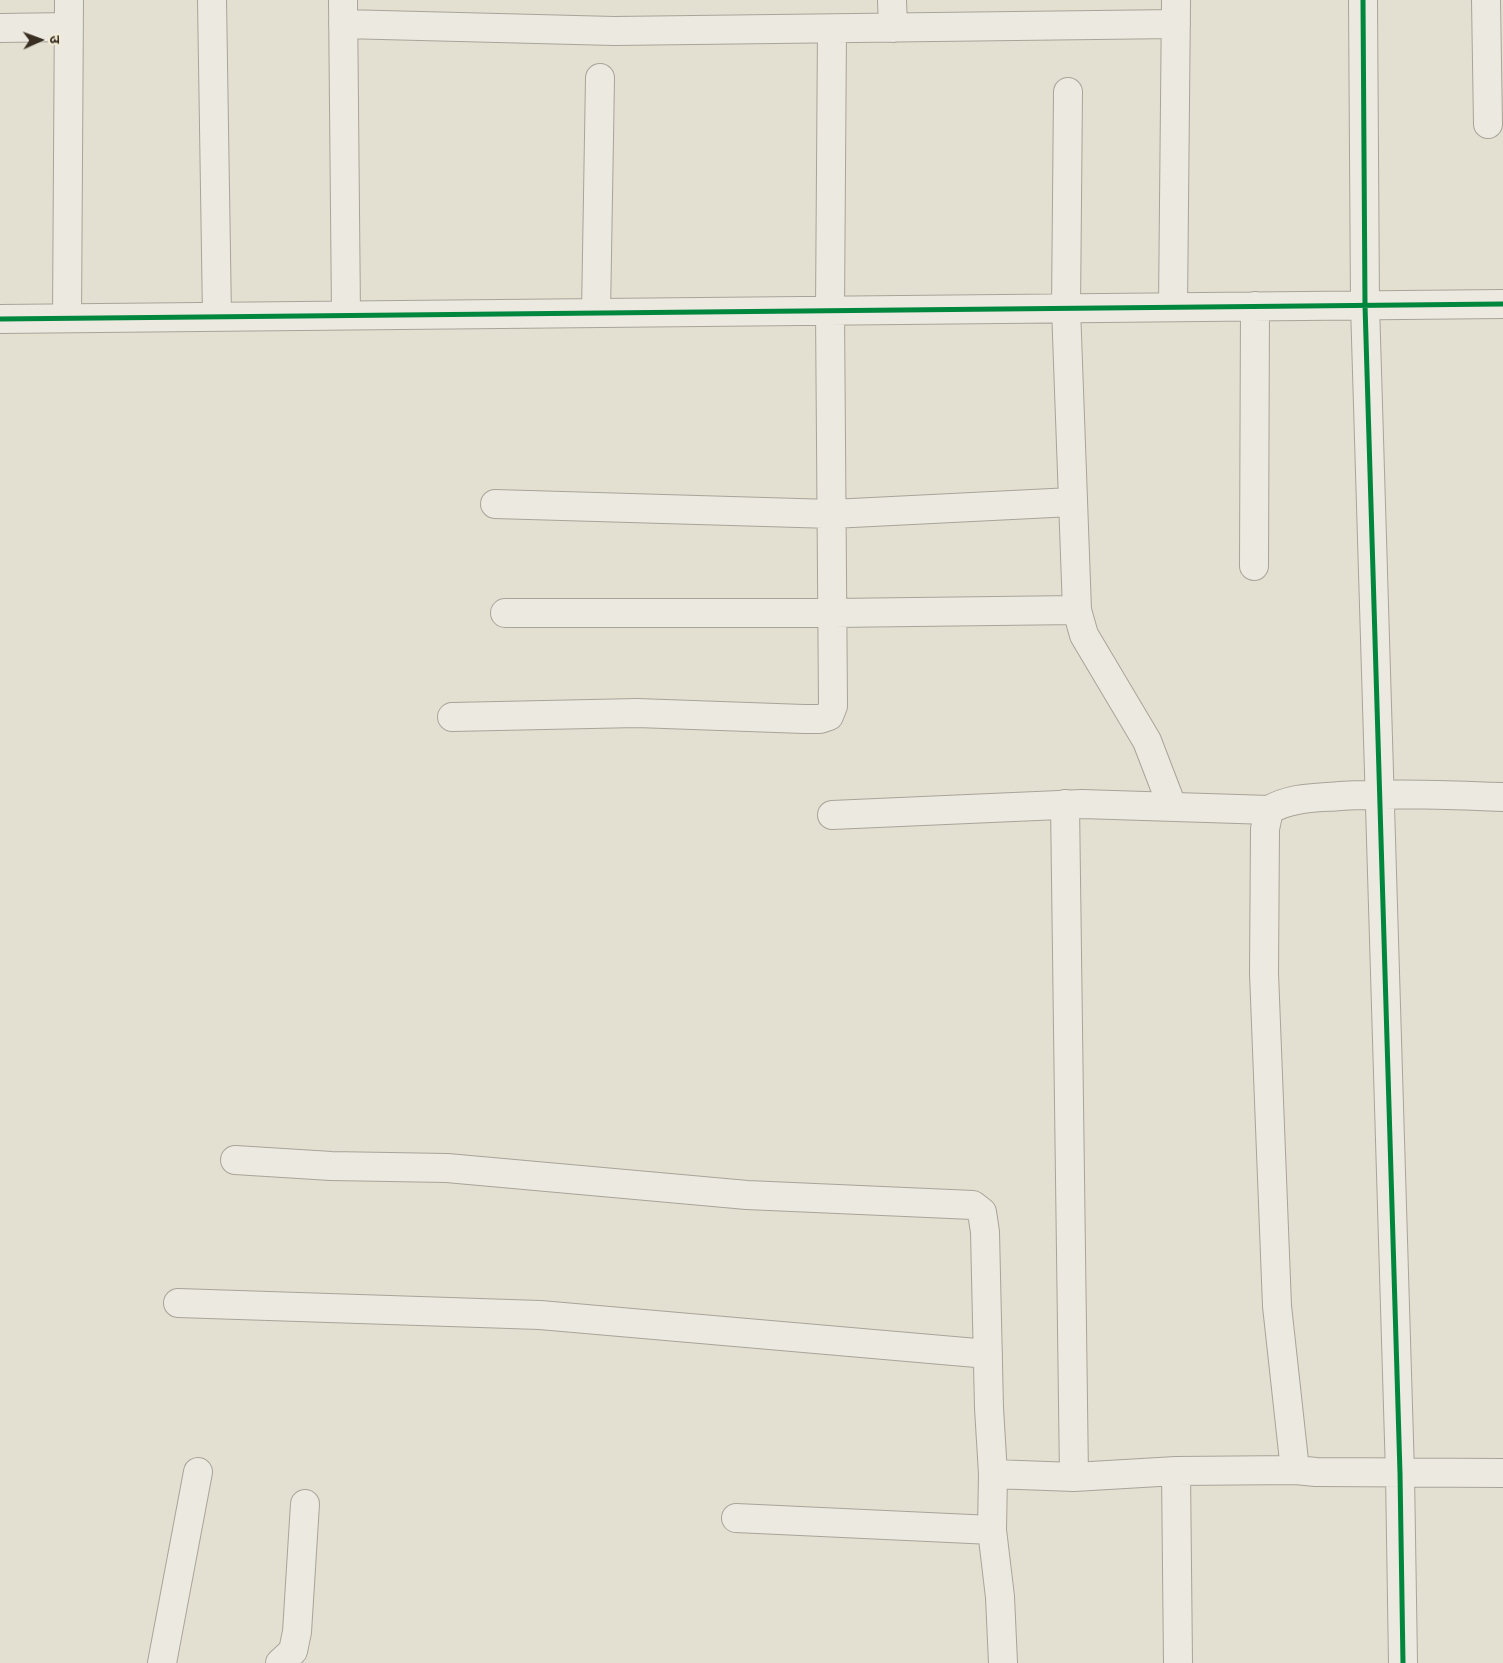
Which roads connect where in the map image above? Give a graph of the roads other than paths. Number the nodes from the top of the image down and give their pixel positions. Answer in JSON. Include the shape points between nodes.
{"nodes":[{"id":1,"x":212,"y":0,"type":"edge"},
{"id":2,"x":892,"y":0,"type":"edge"},
{"id":3,"x":1363,"y":0,"type":"edge"},
{"id":4,"x":1486,"y":0,"type":"edge"},
{"id":5,"x":343,"y":12,"type":"edge"},
{"id":6,"x":1176,"y":12,"type":"edge"},
{"id":7,"x":69,"y":13,"type":"edge"},
{"id":8,"x":0,"y":28,"type":"edge"},
{"id":9,"x":893,"y":28,"type":"junction"},
{"id":10,"x":832,"y":29,"type":"junction"},
{"id":11,"x":600,"y":78,"type":"dead end"},
{"id":12,"x":1068,"y":92,"type":"dead end"},
{"id":13,"x":1488,"y":124,"type":"dead end"},
{"id":14,"x":1503,"y":304,"type":"edge"},
{"id":15,"x":1365,"y":305,"type":"junction"},
{"id":16,"x":1255,"y":306,"type":"junction"},
{"id":17,"x":1173,"y":307,"type":"junction"},
{"id":18,"x":1066,"y":308,"type":"junction"},
{"id":19,"x":830,"y":310,"type":"junction"},
{"id":20,"x":596,"y":313,"type":"junction"},
{"id":21,"x":346,"y":315,"type":"junction"},
{"id":22,"x":217,"y":316,"type":"junction"},
{"id":23,"x":67,"y":318,"type":"junction"},
{"id":24,"x":0,"y":319,"type":"edge"},
{"id":25,"x":1072,"y":502,"type":"junction"},
{"id":26,"x":495,"y":504,"type":"dead end"},
{"id":27,"x":832,"y":514,"type":"junction"},
{"id":28,"x":1254,"y":566,"type":"dead end"},
{"id":29,"x":1077,"y":610,"type":"junction"},
{"id":30,"x":505,"y":613,"type":"dead end"},
{"id":31,"x":833,"y":614,"type":"junction"},
{"id":32,"x":452,"y":717,"type":"dead end"},
{"id":33,"x":1380,"y":794,"type":"junction"},
{"id":34,"x":1503,"y":797,"type":"edge"},
{"id":35,"x":1065,"y":804,"type":"junction"},
{"id":36,"x":1172,"y":806,"type":"junction"},
{"id":37,"x":1269,"y":810,"type":"junction"},
{"id":38,"x":832,"y":815,"type":"dead end"},
{"id":39,"x":235,"y":1160,"type":"dead end"},
{"id":40,"x":178,"y":1303,"type":"dead end"},
{"id":41,"x":988,"y":1354,"type":"junction"},
{"id":42,"x":1295,"y":1470,"type":"junction"},
{"id":43,"x":1176,"y":1471,"type":"junction"},
{"id":44,"x":198,"y":1472,"type":"dead end"},
{"id":45,"x":1400,"y":1473,"type":"junction"},
{"id":46,"x":1503,"y":1473,"type":"edge"},
{"id":47,"x":993,"y":1474,"type":"junction"},
{"id":48,"x":1074,"y":1477,"type":"junction"},
{"id":49,"x":305,"y":1504,"type":"dead end"},
{"id":50,"x":736,"y":1518,"type":"dead end"},
{"id":51,"x":992,"y":1530,"type":"junction"},
{"id":52,"x":138,"y":1663,"type":"edge"},
{"id":53,"x":162,"y":1663,"type":"edge"},
{"id":54,"x":170,"y":1663,"type":"edge"},
{"id":55,"x":280,"y":1663,"type":"edge"},
{"id":56,"x":1003,"y":1663,"type":"edge"},
{"id":57,"x":1178,"y":1663,"type":"edge"},
{"id":58,"x":1403,"y":1663,"type":"edge"}],
"edges":[{"from":1,"to":22,"type":"street"},
{"from":2,"to":9,"type":"street"},
{"from":3,"to":15,"type":"street"},
{"from":4,"to":13,"type":"street"},
{"from":5,"to":10,"type":"street","via":[[614,30]]},
{"from":5,"to":21,"type":"street"},
{"from":6,"to":9,"type":"street"},
{"from":6,"to":17,"type":"street"},
{"from":7,"to":8,"type":"street"},
{"from":7,"to":23,"type":"street"},
{"from":9,"to":10,"type":"street"},
{"from":10,"to":19,"type":"street"},
{"from":11,"to":20,"type":"street"},
{"from":12,"to":18,"type":"street"},
{"from":14,"to":15,"type":"street"},
{"from":15,"to":16,"type":"street"},
{"from":15,"to":33,"type":"street"},
{"from":16,"to":17,"type":"street"},
{"from":16,"to":28,"type":"street"},
{"from":17,"to":18,"type":"street"},
{"from":18,"to":19,"type":"street"},
{"from":18,"to":25,"type":"street"},
{"from":19,"to":20,"type":"street"},
{"from":19,"to":27,"type":"street"},
{"from":20,"to":21,"type":"street"},
{"from":21,"to":22,"type":"street"},
{"from":22,"to":23,"type":"street"},
{"from":23,"to":24,"type":"street"},
{"from":25,"to":27,"type":"street"},
{"from":25,"to":29,"type":"street"},
{"from":26,"to":27,"type":"street"},
{"from":27,"to":31,"type":"street"},
{"from":29,"to":31,"type":"street"},
{"from":29,"to":36,"type":"street","via":[[1084,634],[1147,741]]},
{"from":30,"to":31,"type":"street"},
{"from":31,"to":32,"type":"street","via":[[834,706],[829,716],[820,719],[637,713]]},
{"from":33,"to":34,"type":"street"},
{"from":33,"to":37,"type":"street","via":[[1303,798],[1282,802]]},
{"from":33,"to":45,"type":"street"},
{"from":35,"to":36,"type":"street"},
{"from":35,"to":38,"type":"street"},
{"from":35,"to":48,"type":"street"},
{"from":36,"to":37,"type":"street"},
{"from":37,"to":42,"type":"street","via":[[1264,829],[1269,1122],[1277,1306]]},
{"from":39,"to":41,"type":"street","via":[[447,1168],[738,1194],[973,1205],[982,1212],[985,1232]]},
{"from":40,"to":41,"type":"street","via":[[540,1315]]},
{"from":41,"to":47,"type":"street"},
{"from":42,"to":43,"type":"street"},
{"from":42,"to":45,"type":"street"},
{"from":43,"to":48,"type":"street"},
{"from":43,"to":57,"type":"street"},
{"from":44,"to":53,"type":"street"},
{"from":45,"to":46,"type":"street"},
{"from":45,"to":58,"type":"street"},
{"from":47,"to":48,"type":"street"},
{"from":47,"to":51,"type":"street"},
{"from":49,"to":55,"type":"street","via":[[297,1632],[293,1651]]},
{"from":50,"to":51,"type":"street"},
{"from":51,"to":56,"type":"street"},
{"from":52,"to":53,"type":"street"},
{"from":53,"to":54,"type":"street"}]}
